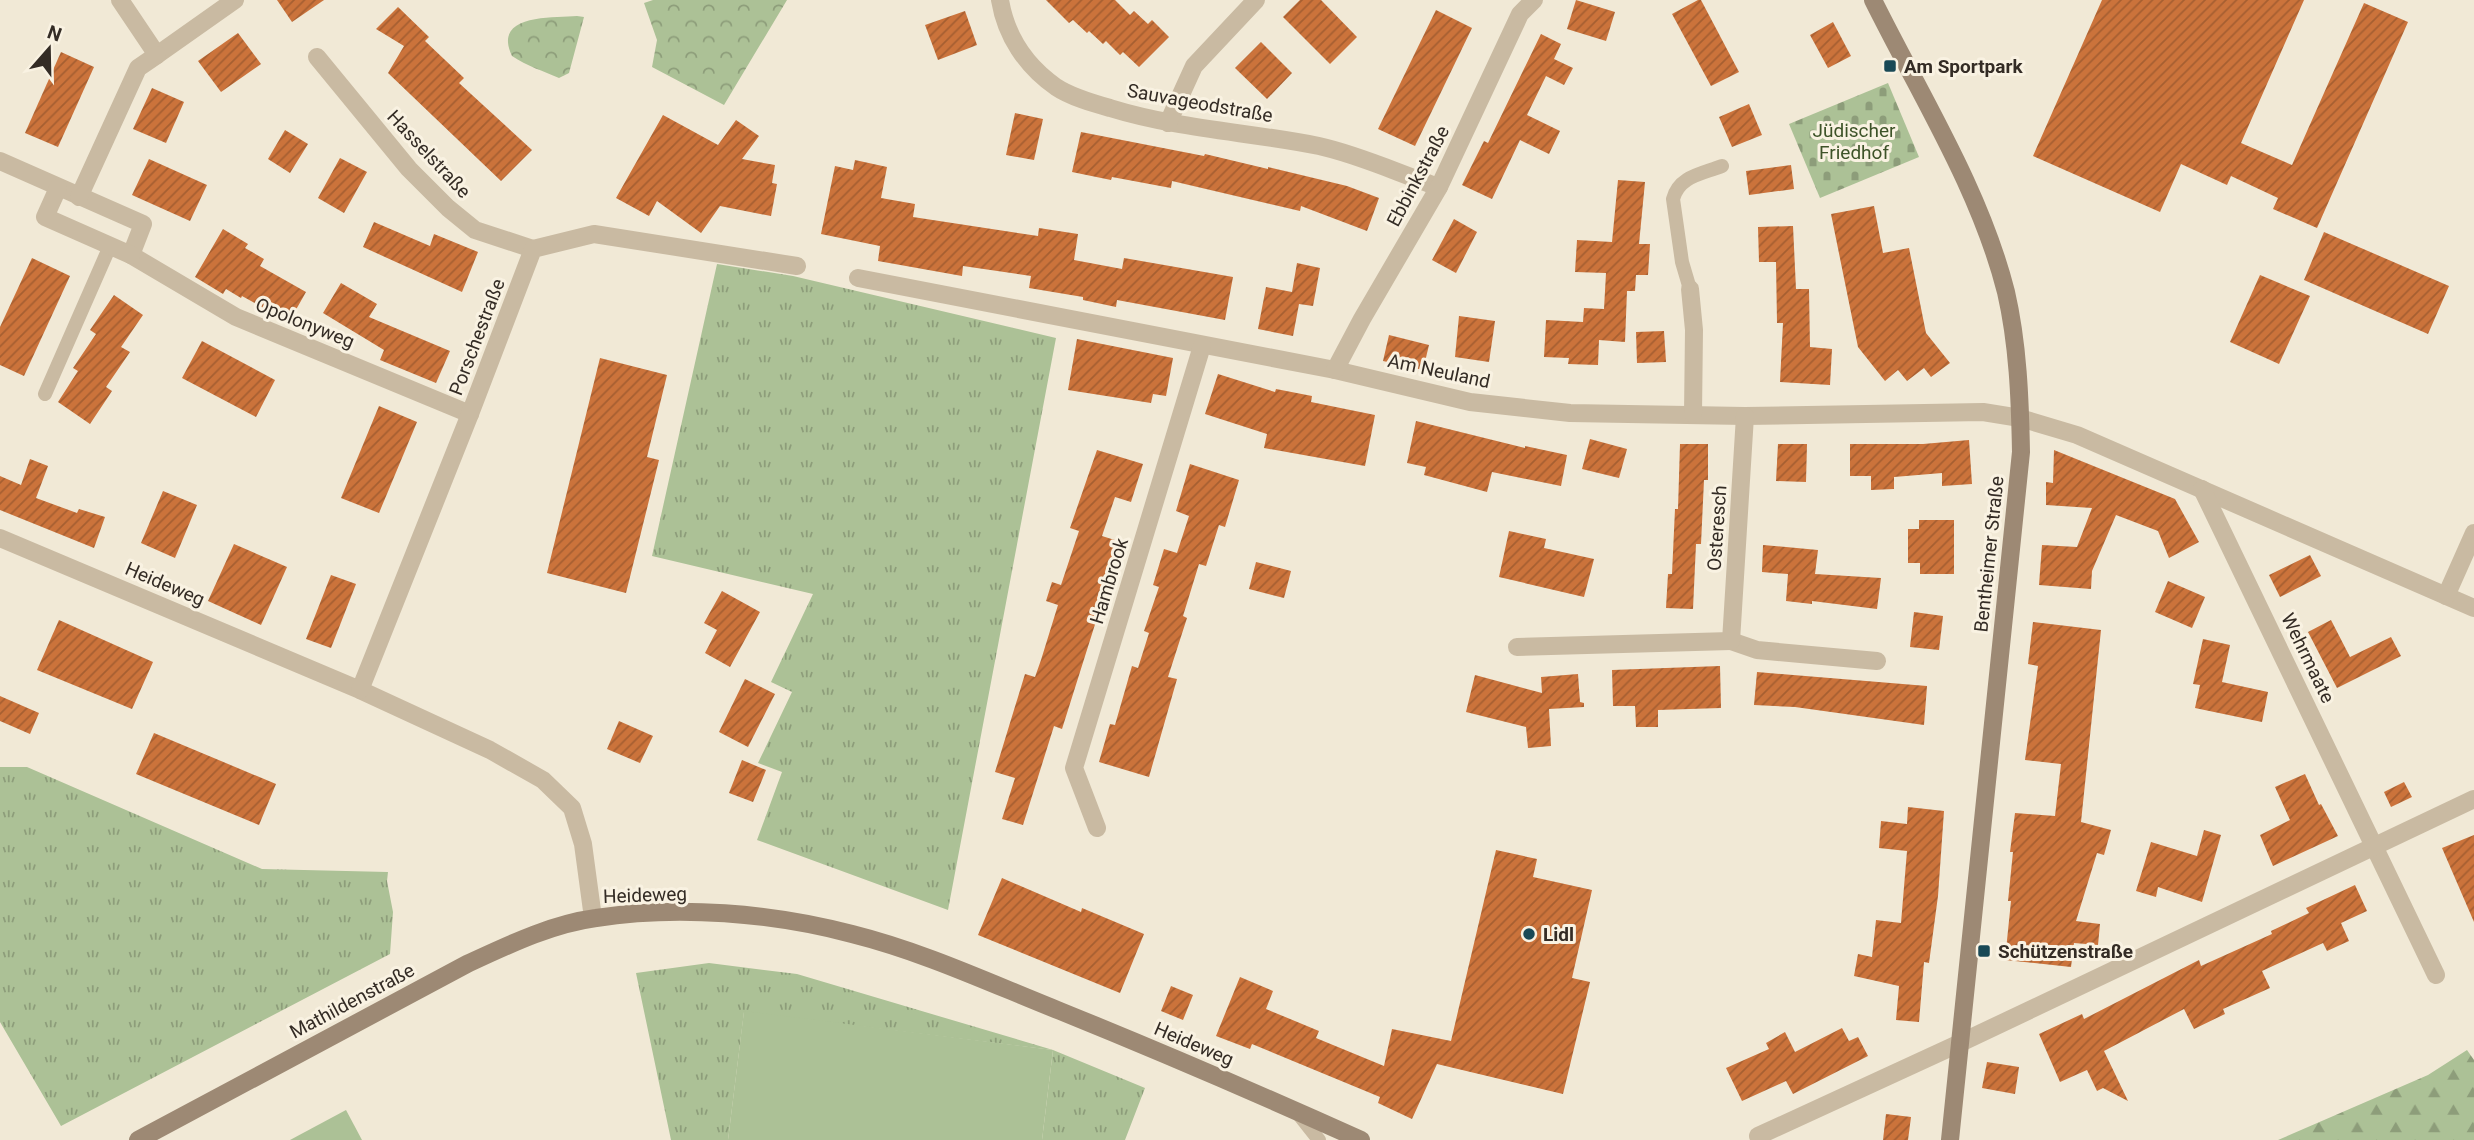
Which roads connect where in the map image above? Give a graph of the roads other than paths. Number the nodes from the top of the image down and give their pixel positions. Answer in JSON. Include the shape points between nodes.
{"nodes":[{"id":1,"x":120,"y":0,"type":"edge"},
{"id":2,"x":235,"y":0,"type":"edge"},
{"id":3,"x":1000,"y":0,"type":"edge"},
{"id":4,"x":1255,"y":0,"type":"edge"},
{"id":5,"x":1535,"y":0,"type":"edge"},
{"id":6,"x":1874,"y":0,"type":"edge"},
{"id":7,"x":157,"y":55,"type":"junction"},
{"id":8,"x":317,"y":57,"type":"dead end"},
{"id":9,"x":1168,"y":122,"type":"junction"},
{"id":10,"x":0,"y":161,"type":"edge"},
{"id":11,"x":1722,"y":166,"type":"dead end"},
{"id":12,"x":1440,"y":187,"type":"junction"},
{"id":13,"x":58,"y":188,"type":"junction"},
{"id":14,"x":79,"y":197,"type":"junction"},
{"id":15,"x":110,"y":246,"type":"junction"},
{"id":16,"x":533,"y":249,"type":"junction"},
{"id":17,"x":131,"y":255,"type":"junction"},
{"id":18,"x":797,"y":266,"type":"dead end"},
{"id":19,"x":858,"y":278,"type":"dead end"},
{"id":20,"x":1690,"y":289,"type":"joint"},
{"id":21,"x":1202,"y":346,"type":"junction"},
{"id":22,"x":1335,"y":370,"type":"junction"},
{"id":23,"x":45,"y":394,"type":"dead end"},
{"id":24,"x":470,"y":414,"type":"junction"},
{"id":25,"x":1693,"y":414,"type":"junction"},
{"id":26,"x":1745,"y":416,"type":"junction"},
{"id":27,"x":2020,"y":418,"type":"junction"},
{"id":28,"x":2202,"y":489,"type":"junction"},
{"id":29,"x":2474,"y":533,"type":"edge"},
{"id":30,"x":0,"y":538,"type":"edge"},
{"id":31,"x":2446,"y":596,"type":"junction"},
{"id":32,"x":2474,"y":608,"type":"edge"},
{"id":33,"x":1731,"y":642,"type":"junction"},
{"id":34,"x":1517,"y":647,"type":"dead end"},
{"id":35,"x":1877,"y":661,"type":"dead end"},
{"id":36,"x":360,"y":690,"type":"junction"},
{"id":37,"x":2474,"y":799,"type":"edge"},
{"id":38,"x":1097,"y":828,"type":"dead end"},
{"id":39,"x":2376,"y":846,"type":"junction"},
{"id":40,"x":593,"y":918,"type":"junction"},
{"id":41,"x":2436,"y":975,"type":"dead end"},
{"id":42,"x":1958,"y":1044,"type":"junction"},
{"id":43,"x":1295,"y":1111,"type":"junction"},
{"id":44,"x":1758,"y":1136,"type":"dead end"},
{"id":45,"x":138,"y":1140,"type":"edge"},
{"id":46,"x":1319,"y":1140,"type":"edge"},
{"id":47,"x":1361,"y":1140,"type":"edge"},
{"id":48,"x":1950,"y":1140,"type":"edge"}],
"edges":[{"from":1,"to":7,"type":"street"},
{"from":2,"to":7,"type":"street"},
{"from":3,"to":9,"type":"street","name":"Sauvageodstraße","via":[[1009,35],[1040,75],[1086,101]]},
{"from":4,"to":9,"type":"street","via":[[1194,66]]},
{"from":5,"to":12,"type":"street","name":"Ebbinkstraße","via":[[1520,14],[1509,35]]},
{"from":6,"to":27,"type":"street","name":"Bentheimer Straße","via":[[1963,173],[1985,230],[2012,322]]},
{"from":7,"to":14,"type":"street","via":[[138,68]]},
{"from":8,"to":16,"type":"street","name":"Hasselstraße","via":[[448,208],[475,230]]},
{"from":9,"to":12,"type":"street","name":"Sauvageodstraße","via":[[1323,147]]},
{"from":10,"to":13,"type":"street"},
{"from":11,"to":20,"type":"lane","via":[[1681,182],[1675,191],[1682,262]]},
{"from":12,"to":22,"type":"street","name":"Ebbinkstraße"},
{"from":13,"to":14,"type":"street"},
{"from":13,"to":15,"type":"street","name":"Opolonyweg","via":[[45,217]]},
{"from":14,"to":17,"type":"street","via":[[143,224]]},
{"from":15,"to":17,"type":"street","name":"Opolonyweg"},
{"from":15,"to":23,"type":"lane"},
{"from":16,"to":18,"type":"street","via":[[594,234]]},
{"from":16,"to":24,"type":"street","name":"Porschestraße"},
{"from":17,"to":24,"type":"street","name":"Opolonyweg","via":[[236,317]]},
{"from":19,"to":21,"type":"street","name":"Am Neuland"},
{"from":20,"to":25,"type":"street"},
{"from":21,"to":22,"type":"street","name":"Am Neuland"},
{"from":21,"to":38,"type":"street","name":"Hambrook","via":[[1074,768]]},
{"from":22,"to":25,"type":"street","name":"Am Neuland","via":[[1470,402],[1570,412]]},
{"from":24,"to":36,"type":"street","name":"Porschestraße"},
{"from":25,"to":26,"type":"street","name":"Am Neuland"},
{"from":26,"to":27,"type":"street","name":"Am Neuland","via":[[1983,412]]},
{"from":26,"to":33,"type":"street","name":"Osteresch"},
{"from":27,"to":28,"type":"street","via":[[2077,435]]},
{"from":27,"to":42,"type":"street","name":"Bentheimer Straße","via":[[2021,452]]},
{"from":28,"to":31,"type":"street"},
{"from":28,"to":39,"type":"street","name":"Wehrmaate"},
{"from":29,"to":31,"type":"street"},
{"from":30,"to":36,"type":"street","name":"Heideweg"},
{"from":31,"to":32,"type":"street"},
{"from":33,"to":34,"type":"street"},
{"from":33,"to":35,"type":"street","via":[[1757,650]]},
{"from":36,"to":40,"type":"street","name":"Heideweg","via":[[490,750],[543,780],[572,808],[583,844]]},
{"from":37,"to":39,"type":"street"},
{"from":39,"to":41,"type":"street","name":"Wehrmaate"},
{"from":39,"to":42,"type":"street"},
{"from":40,"to":43,"type":"street","name":"Heideweg","via":[[642,912],[750,916],[853,934],[946,965]]},
{"from":40,"to":45,"type":"street","name":"Mathildenstraße","via":[[534,935],[467,964]]},
{"from":42,"to":44,"type":"street"},
{"from":42,"to":48,"type":"street","name":"Bentheimer Straße"},
{"from":43,"to":46,"type":"lane"},
{"from":43,"to":47,"type":"street","name":"Heideweg"}]}
